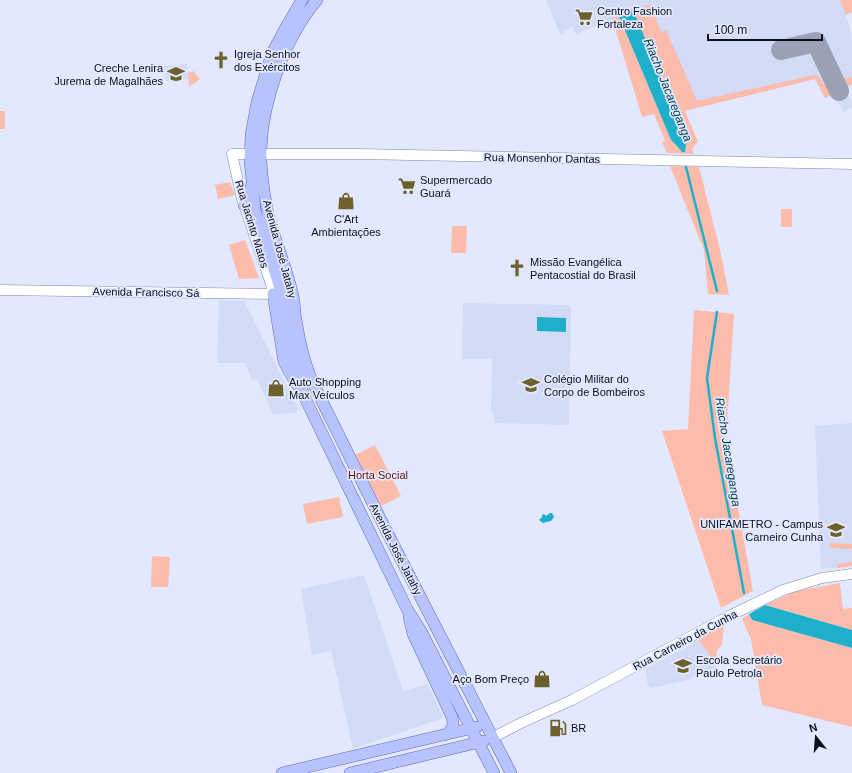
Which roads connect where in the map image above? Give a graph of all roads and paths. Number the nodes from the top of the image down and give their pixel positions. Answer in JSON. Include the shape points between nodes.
{"nodes":[{"id":1,"x":302,"y":0,"type":"edge"},
{"id":2,"x":317,"y":0,"type":"edge"},
{"id":3,"x":256,"y":153,"type":"junction"},
{"id":4,"x":232,"y":154,"type":"joint"},
{"id":5,"x":852,"y":164,"type":"edge"},
{"id":6,"x":251,"y":185,"type":"junction"},
{"id":7,"x":244,"y":206,"type":"junction"},
{"id":8,"x":0,"y":290,"type":"edge"},
{"id":9,"x":283,"y":294,"type":"junction"},
{"id":10,"x":374,"y":507,"type":"junction"},
{"id":11,"x":360,"y":512,"type":"junction"},
{"id":12,"x":388,"y":534,"type":"junction"},
{"id":13,"x":374,"y":540,"type":"junction"},
{"id":14,"x":852,"y":574,"type":"edge"},
{"id":15,"x":407,"y":609,"type":"junction"},
{"id":16,"x":486,"y":725,"type":"junction"},
{"id":17,"x":471,"y":729,"type":"junction"},
{"id":18,"x":444,"y":735,"type":"junction"},
{"id":19,"x":492,"y":738,"type":"junction"},
{"id":20,"x":478,"y":743,"type":"junction"},
{"id":21,"x":282,"y":773,"type":"edge"},
{"id":22,"x":350,"y":773,"type":"edge"},
{"id":23,"x":494,"y":773,"type":"edge"},
{"id":24,"x":511,"y":773,"type":"edge"}],
"edges":[{"from":1,"to":3,"type":"main road","name":"Avenida José Jatahy","via":[[267,67],[251,135]]},
{"from":2,"to":3,"type":"main road","name":"Avenida José Jatahy","via":[[291,40],[277,73]]},
{"from":3,"to":4,"type":"main road","name":"Rua Monsenhor Dantas"},
{"from":3,"to":5,"type":"main road","name":"Rua Monsenhor Dantas"},
{"from":3,"to":6,"type":"main road","name":"Avenida José Jatahy"},
{"from":3,"to":9,"type":"main road","name":"Avenida José Jatahy","via":[[273,228]]},
{"from":4,"to":7,"type":"main road","name":"Rua Jacinto Matos"},
{"from":6,"to":7,"type":"main road"},
{"from":6,"to":9,"type":"main road","name":"Avenida José Jatahy","via":[[259,224]]},
{"from":7,"to":9,"type":"main road","name":"Rua Jacinto Matos","via":[[271,284]]},
{"from":8,"to":9,"type":"main road","name":"Avenida Francisco Sá"},
{"from":9,"to":10,"type":"main road","name":"Avenida José Jatahy","via":[[296,318],[306,366],[312,381]]},
{"from":9,"to":11,"type":"main road","name":"Avenida José Jatahy","via":[[284,362],[304,396]]},
{"from":10,"to":11,"type":"main road","via":[[370,512]]},
{"from":10,"to":12,"type":"main road","name":"Avenida José Jatahy"},
{"from":11,"to":13,"type":"main road","name":"Avenida José Jatahy"},
{"from":12,"to":13,"type":"main road","via":[[383,530],[379,531]]},
{"from":12,"to":16,"type":"main road","name":"Avenida José Jatahy"},
{"from":13,"to":15,"type":"main road","name":"Avenida José Jatahy"},
{"from":14,"to":19,"type":"main road","name":"Rua Carneiro da Cunha","via":[[822,578],[784,590],[731,615],[572,700]]},
{"from":15,"to":17,"type":"main road","name":"Avenida José Jatahy"},
{"from":15,"to":18,"type":"main road","via":[[413,634],[452,717],[451,732]]},
{"from":16,"to":17,"type":"main road"},
{"from":16,"to":19,"type":"main road","name":"Avenida José Jatahy"},
{"from":17,"to":18,"type":"main road"},
{"from":17,"to":20,"type":"main road","name":"Avenida José Jatahy"},
{"from":18,"to":21,"type":"main road"},
{"from":19,"to":20,"type":"main road"},
{"from":19,"to":24,"type":"main road","name":"Avenida José Jatahy"},
{"from":20,"to":22,"type":"main road"},
{"from":20,"to":23,"type":"main road","name":"Avenida José Jatahy"}]}
